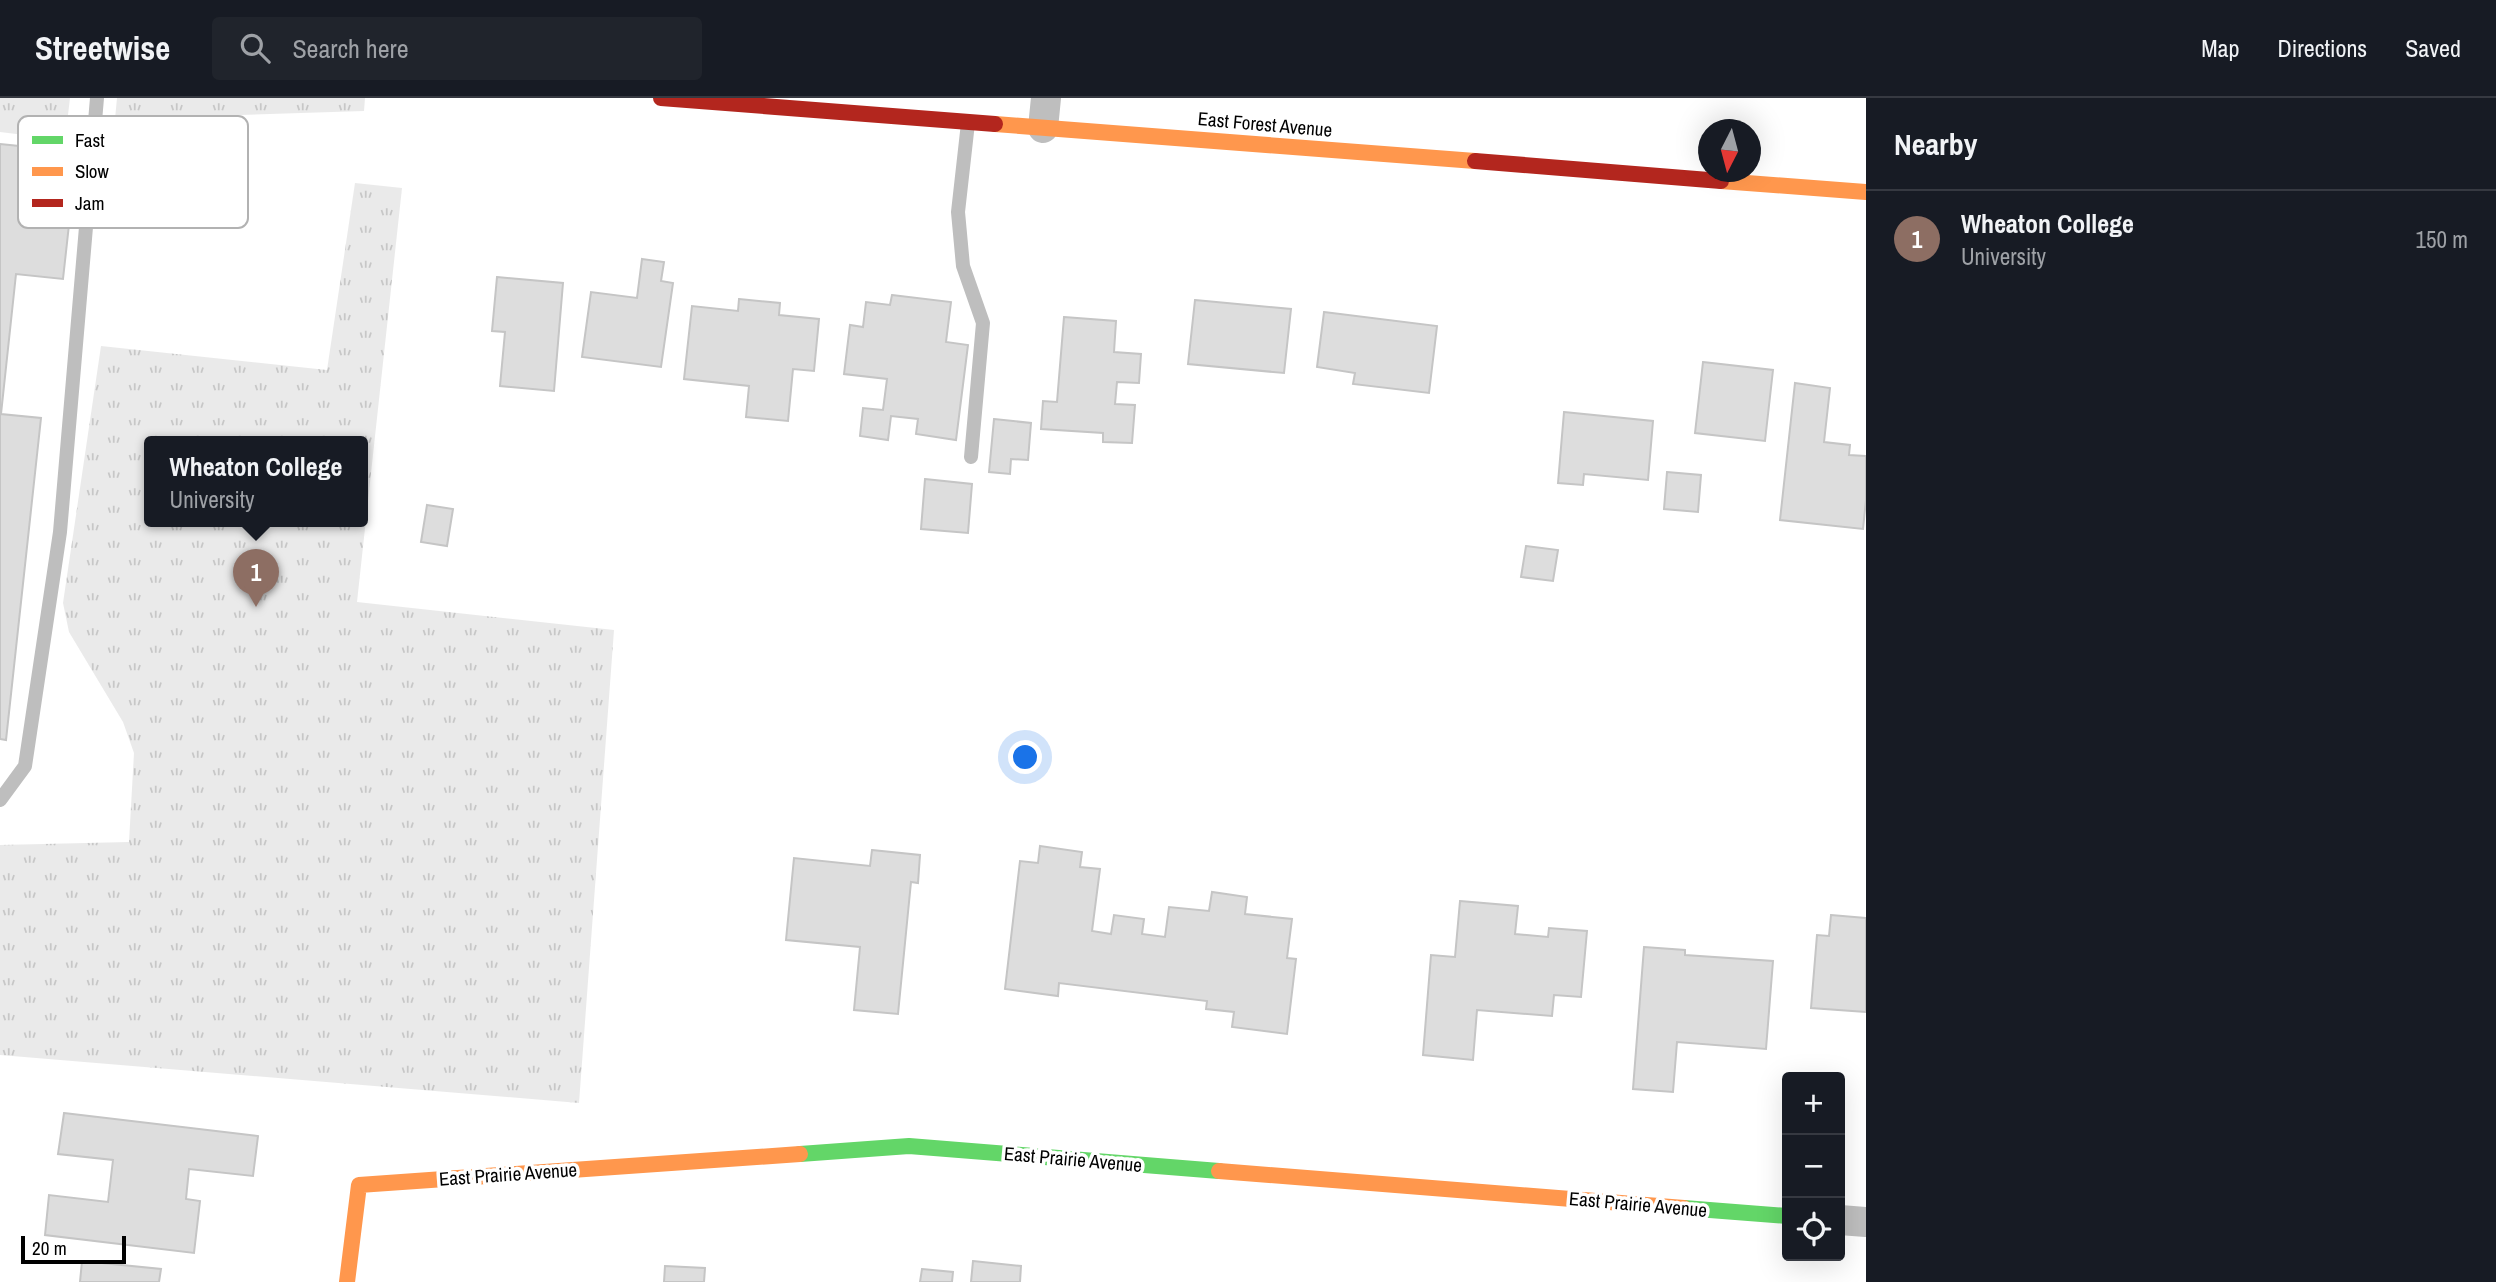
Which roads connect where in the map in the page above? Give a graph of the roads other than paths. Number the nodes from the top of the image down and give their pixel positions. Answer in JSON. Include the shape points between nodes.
{"nodes":[{"id":1,"x":97,"y":98,"type":"edge"},
{"id":2,"x":661,"y":98,"type":"edge"},
{"id":3,"x":1046,"y":98,"type":"edge"},
{"id":4,"x":95,"y":116,"type":"edge"},
{"id":5,"x":968,"y":122,"type":"junction"},
{"id":6,"x":1043,"y":128,"type":"junction"},
{"id":7,"x":1866,"y":192,"type":"edge"},
{"id":8,"x":86,"y":228,"type":"edge"},
{"id":9,"x":971,"y":457,"type":"dead end"},
{"id":10,"x":0,"y":800,"type":"edge"},
{"id":11,"x":1782,"y":1216,"type":"edge"},
{"id":12,"x":1845,"y":1220,"type":"edge"},
{"id":13,"x":1866,"y":1222,"type":"edge"},
{"id":14,"x":347,"y":1282,"type":"edge"}],
"edges":[{"from":1,"to":4,"type":"lane"},
{"from":2,"to":5,"type":"street","name":"East Forest Avenue"},
{"from":3,"to":6,"type":"street"},
{"from":5,"to":6,"type":"street","name":"East Forest Avenue"},
{"from":5,"to":9,"type":"lane","via":[[958,212],[963,267],[983,323]]},
{"from":6,"to":7,"type":"street","name":"East Forest Avenue"},
{"from":8,"to":10,"type":"lane","via":[[60,532],[25,766]]},
{"from":11,"to":14,"type":"street","name":"East Prairie Avenue","via":[[909,1146],[359,1185]]},
{"from":12,"to":13,"type":"street"}]}
